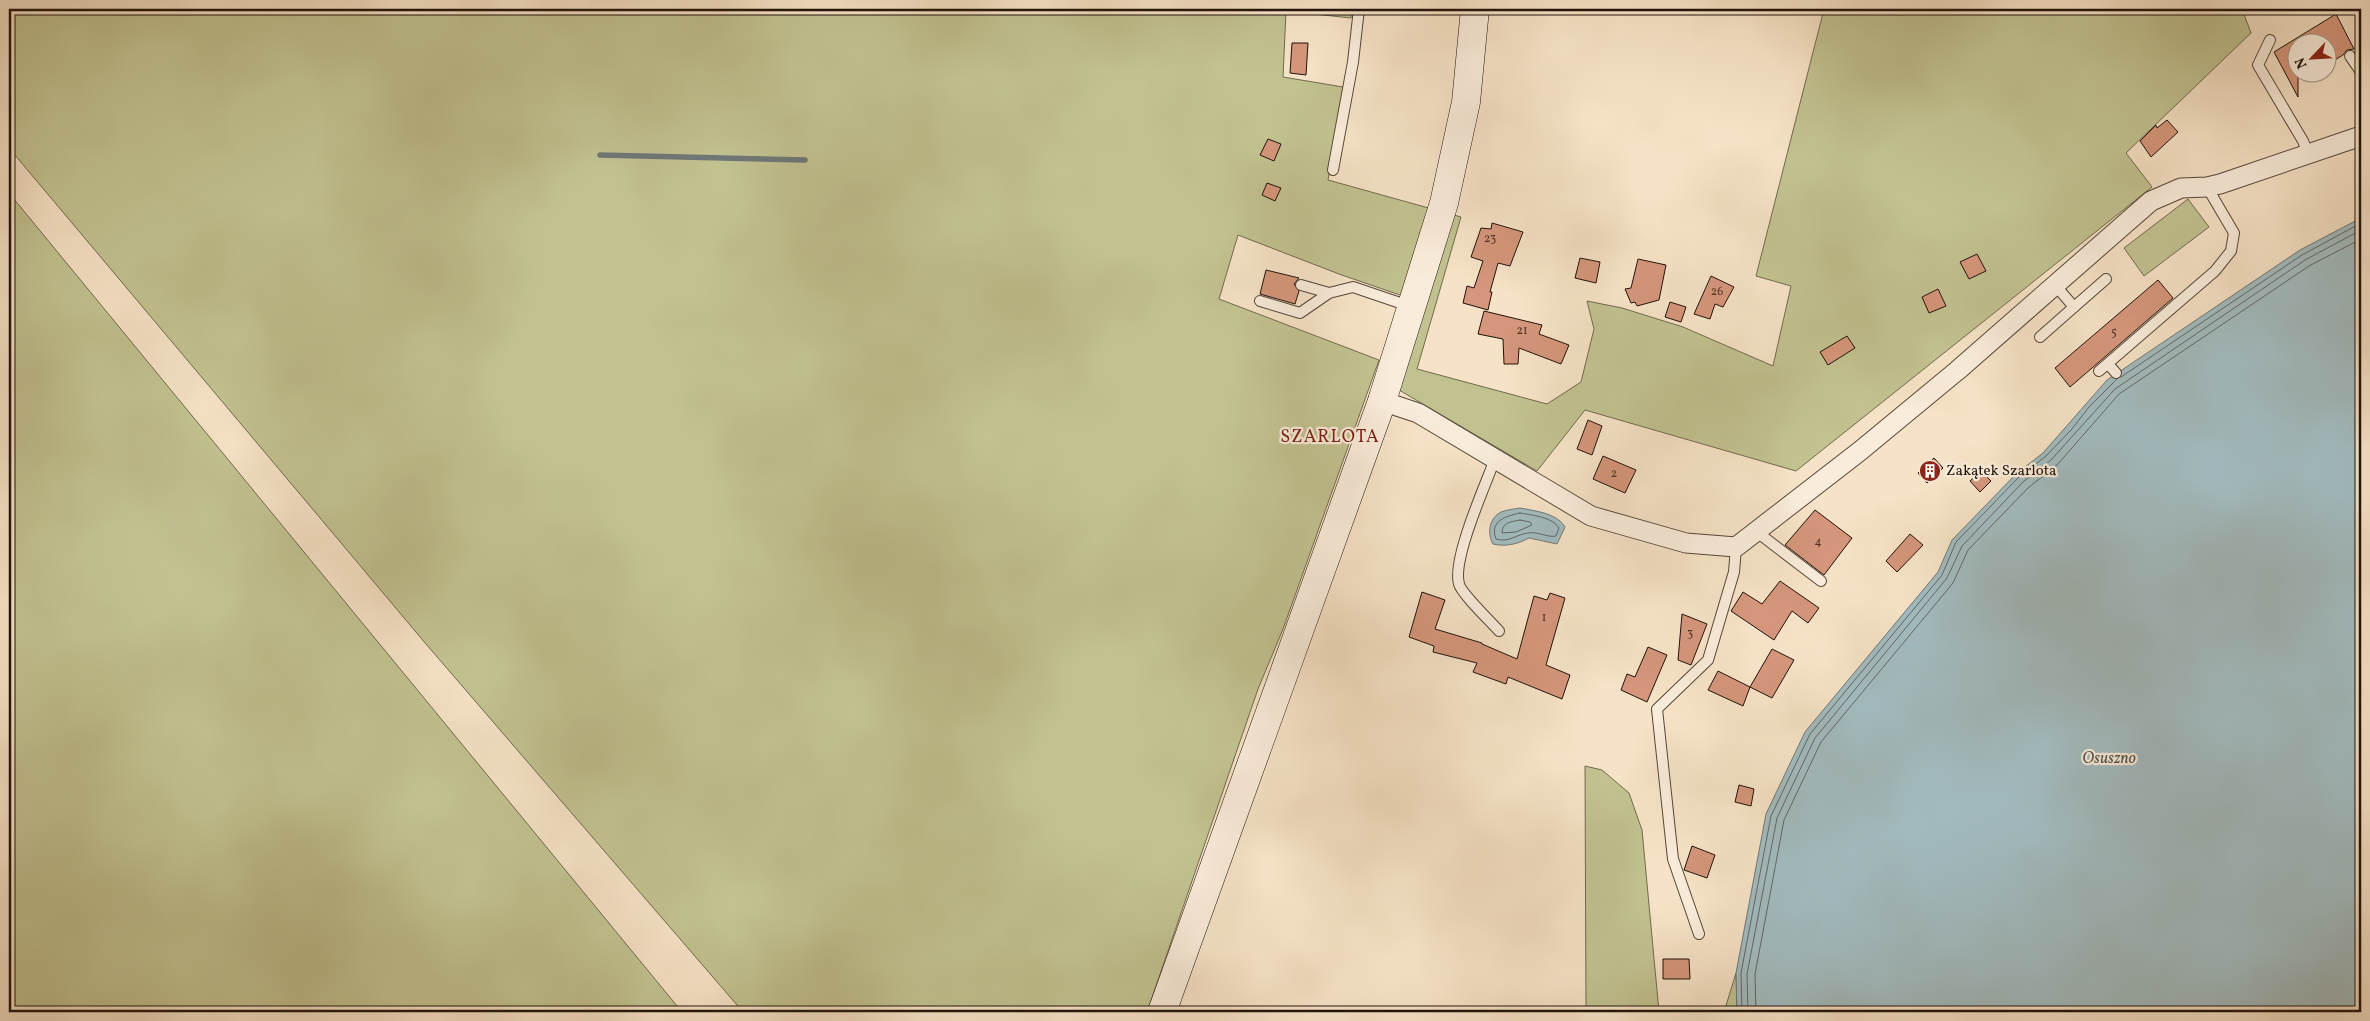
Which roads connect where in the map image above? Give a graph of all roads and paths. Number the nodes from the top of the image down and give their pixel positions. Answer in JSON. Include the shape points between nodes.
{"nodes":[{"id":1,"x":1359,"y":9,"type":"edge"},
{"id":2,"x":1476,"y":9,"type":"edge"},
{"id":3,"x":2270,"y":40,"type":"dead end"},
{"id":4,"x":2350,"y":56,"type":"dead end"},
{"id":5,"x":2361,"y":72,"type":"edge"},
{"id":6,"x":2361,"y":136,"type":"edge"},
{"id":7,"x":2308,"y":153,"type":"junction"},
{"id":8,"x":1333,"y":170,"type":"dead end"},
{"id":9,"x":2207,"y":187,"type":"junction"},
{"id":10,"x":2106,"y":279,"type":"dead end"},
{"id":11,"x":1301,"y":285,"type":"dead end"},
{"id":12,"x":2056,"y":285,"type":"junction"},
{"id":13,"x":1328,"y":293,"type":"junction"},
{"id":14,"x":1260,"y":301,"type":"dead end"},
{"id":15,"x":1412,"y":307,"type":"junction"},
{"id":16,"x":2074,"y":307,"type":"junction"},
{"id":17,"x":2040,"y":337,"type":"dead end"},
{"id":18,"x":2116,"y":373,"type":"dead end"},
{"id":19,"x":1382,"y":400,"type":"junction"},
{"id":20,"x":1495,"y":459,"type":"junction"},
{"id":21,"x":1757,"y":532,"type":"junction"},
{"id":22,"x":1736,"y":547,"type":"junction"},
{"id":23,"x":1821,"y":581,"type":"dead end"},
{"id":24,"x":1499,"y":631,"type":"dead end"},
{"id":25,"x":1699,"y":934,"type":"dead end"},
{"id":26,"x":1162,"y":1012,"type":"edge"}],
"edges":[{"from":1,"to":8,"type":"lane","via":[[1353,62]]},
{"from":2,"to":15,"type":"street","via":[[1466,102],[1444,203]]},
{"from":3,"to":7,"type":"lane","via":[[2258,65]]},
{"from":4,"to":5,"type":"lane"},
{"from":6,"to":7,"type":"street"},
{"from":7,"to":9,"type":"street"},
{"from":9,"to":12,"type":"street","via":[[2181,188],[2151,201]]},
{"from":9,"to":18,"type":"lane","via":[[2234,232],[2231,251],[2216,271],[2104,368]]},
{"from":10,"to":16,"type":"lane"},
{"from":11,"to":13,"type":"lane"},
{"from":12,"to":16,"type":"lane"},
{"from":12,"to":21,"type":"street","via":[[1860,452]]},
{"from":13,"to":14,"type":"lane","via":[[1300,313]]},
{"from":13,"to":15,"type":"lane","via":[[1353,287]]},
{"from":15,"to":19,"type":"street"},
{"from":16,"to":17,"type":"lane"},
{"from":19,"to":20,"type":"street","via":[[1418,413]]},
{"from":19,"to":26,"type":"street"},
{"from":20,"to":22,"type":"street","via":[[1592,516],[1686,543]]},
{"from":20,"to":24,"type":"lane","via":[[1467,538],[1458,575],[1459,586]]},
{"from":21,"to":22,"type":"street"},
{"from":21,"to":23,"type":"lane"},
{"from":22,"to":25,"type":"lane","via":[[1734,572],[1708,660],[1657,709],[1673,859]]}]}
